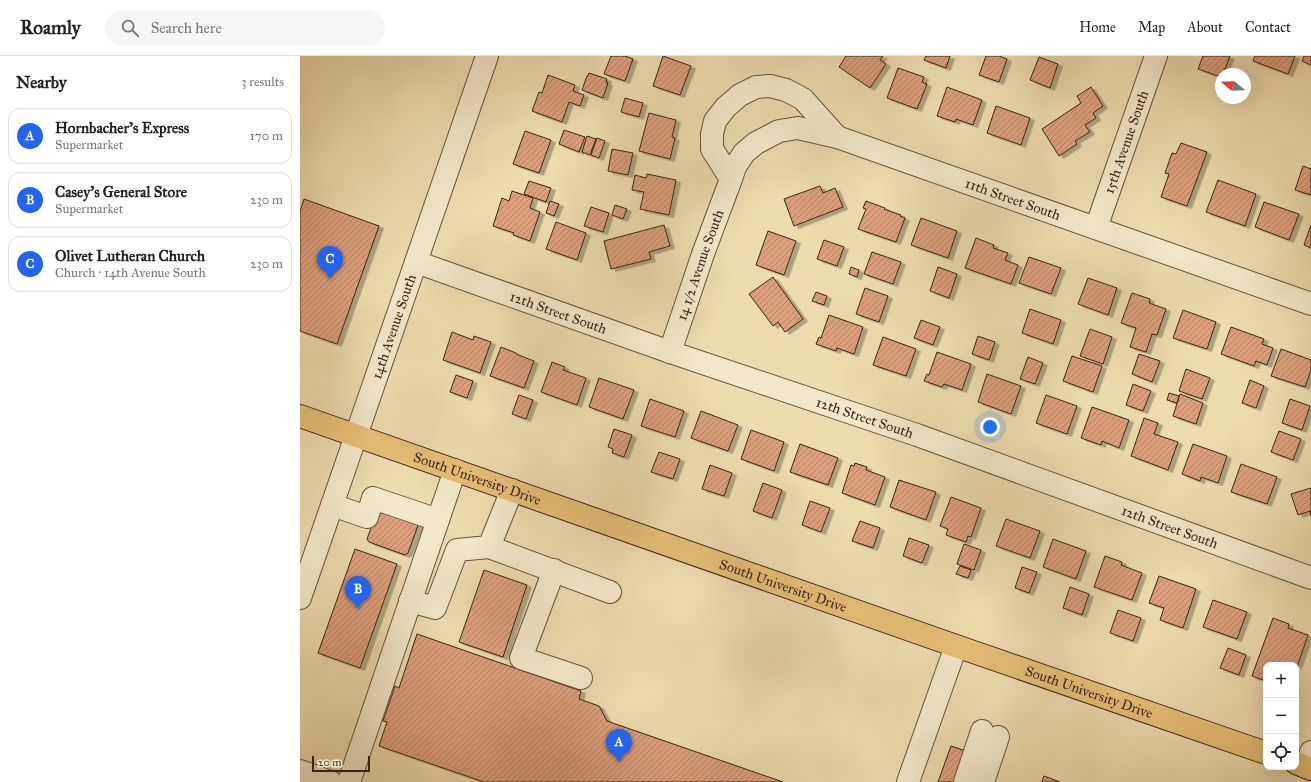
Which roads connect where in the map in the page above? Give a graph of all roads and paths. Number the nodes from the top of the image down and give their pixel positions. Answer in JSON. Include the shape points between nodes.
{"nodes":[{"id":1,"x":487,"y":56,"type":"edge"},
{"id":2,"x":1156,"y":56,"type":"edge"},
{"id":3,"x":836,"y":137,"type":"junction"},
{"id":4,"x":731,"y":179,"type":"junction"},
{"id":5,"x":1096,"y":228,"type":"junction"},
{"id":6,"x":416,"y":262,"type":"junction"},
{"id":7,"x":1311,"y":304,"type":"edge"},
{"id":8,"x":670,"y":352,"type":"junction"},
{"id":9,"x":300,"y":416,"type":"edge"},
{"id":10,"x":356,"y":436,"type":"junction"},
{"id":11,"x":456,"y":470,"type":"junction"},
{"id":12,"x":512,"y":490,"type":"junction"},
{"id":13,"x":332,"y":505,"type":"junction"},
{"id":14,"x":438,"y":520,"type":"junction"},
{"id":15,"x":489,"y":547,"type":"junction"},
{"id":16,"x":554,"y":570,"type":"junction"},
{"id":17,"x":1311,"y":578,"type":"edge"},
{"id":18,"x":610,"y":592,"type":"dead end"},
{"id":19,"x":300,"y":598,"type":"edge"},
{"id":20,"x":410,"y":601,"type":"junction"},
{"id":21,"x":956,"y":646,"type":"junction"},
{"id":22,"x":581,"y":678,"type":"dead end"},
{"id":23,"x":990,"y":734,"type":"junction"},
{"id":24,"x":1263,"y":752,"type":"edge"},
{"id":25,"x":300,"y":771,"type":"edge"},
{"id":26,"x":331,"y":782,"type":"edge"},
{"id":27,"x":349,"y":782,"type":"edge"},
{"id":28,"x":908,"y":782,"type":"edge"},
{"id":29,"x":965,"y":782,"type":"edge"},
{"id":30,"x":973,"y":782,"type":"edge"},
{"id":31,"x":983,"y":782,"type":"edge"}],
"edges":[{"from":1,"to":6,"type":"street","name":"14th Avenue South"},
{"from":2,"to":5,"type":"street","name":"15th Avenue South"},
{"from":3,"to":4,"type":"street","name":"11th Street South","via":[[798,128],[779,131],[744,153]]},
{"from":3,"to":4,"type":"street","via":[[803,99],[781,88],[756,87],[740,95],[715,121],[712,149]]},
{"from":3,"to":5,"type":"street","name":"11th Street South"},
{"from":4,"to":8,"type":"street","name":"14 1/2 Avenue South"},
{"from":5,"to":7,"type":"street","name":"11th Street South"},
{"from":6,"to":8,"type":"street","name":"12th Street South"},
{"from":6,"to":10,"type":"street","name":"14th Avenue South"},
{"from":8,"to":17,"type":"street","name":"12th Street South","via":[[916,435]]},
{"from":9,"to":10,"type":"main road","name":"South University Drive"},
{"from":10,"to":11,"type":"main road","name":"South University Drive"},
{"from":10,"to":13,"type":"street","name":"14th Avenue South"},
{"from":11,"to":12,"type":"main road","name":"South University Drive"},
{"from":11,"to":14,"type":"street"},
{"from":12,"to":15,"type":"street"},
{"from":12,"to":21,"type":"main road","name":"South University Drive"},
{"from":13,"to":14,"type":"street","via":[[367,517],[373,498]]},
{"from":13,"to":19,"type":"street","name":"14th Avenue South"},
{"from":14,"to":20,"type":"street"},
{"from":15,"to":16,"type":"street"},
{"from":15,"to":20,"type":"street","via":[[457,550],[435,608]]},
{"from":16,"to":18,"type":"street"},
{"from":16,"to":22,"type":"street","via":[[522,658]]},
{"from":20,"to":27,"type":"street"},
{"from":21,"to":24,"type":"main road","name":"South University Drive"},
{"from":21,"to":28,"type":"street"},
{"from":23,"to":29,"type":"street"},
{"from":23,"to":30,"type":"street"},
{"from":23,"to":31,"type":"street"},
{"from":25,"to":26,"type":"street"}]}
